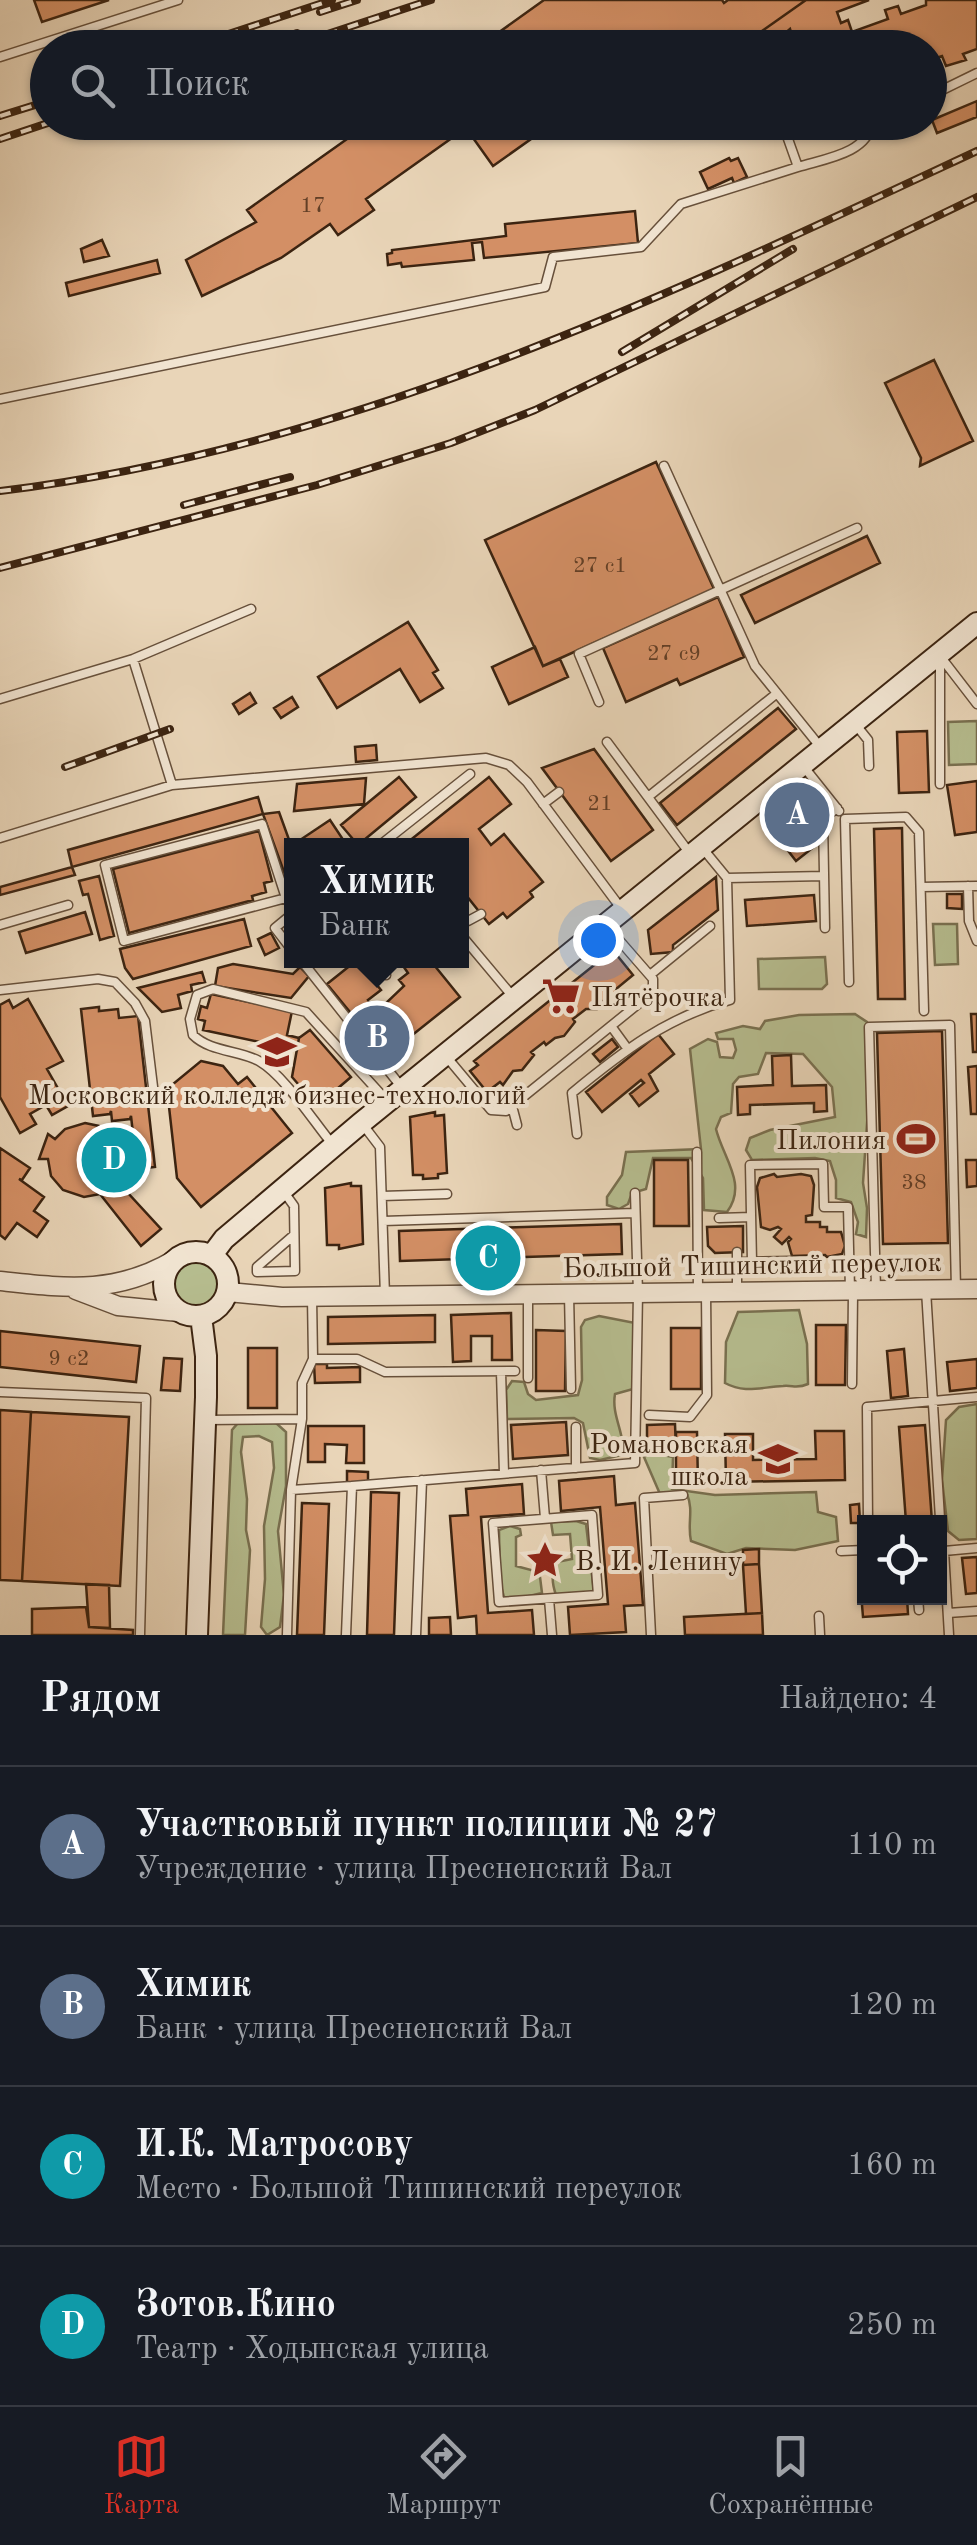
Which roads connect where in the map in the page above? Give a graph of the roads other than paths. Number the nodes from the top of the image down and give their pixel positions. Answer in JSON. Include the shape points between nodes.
{"nodes":[{"id":1,"x":178,"y":0,"type":"edge"},
{"id":2,"x":84,"y":30,"type":"edge"},
{"id":3,"x":30,"y":47,"type":"edge"},
{"id":4,"x":0,"y":57,"type":"edge"},
{"id":5,"x":977,"y":72,"type":"edge"},
{"id":6,"x":947,"y":87,"type":"edge"},
{"id":7,"x":788,"y":140,"type":"edge"},
{"id":8,"x":864,"y":140,"type":"edge"},
{"id":9,"x":798,"y":167,"type":"junction"},
{"id":10,"x":0,"y":399,"type":"edge"},
{"id":11,"x":664,"y":466,"type":"dead end"},
{"id":12,"x":857,"y":528,"type":"dead end"},
{"id":13,"x":720,"y":590,"type":"junction"},
{"id":14,"x":251,"y":609,"type":"dead end"},
{"id":15,"x":977,"y":623,"type":"edge"},
{"id":16,"x":939,"y":654,"type":"junction"},
{"id":17,"x":133,"y":659,"type":"junction"},
{"id":18,"x":776,"y":694,"type":"junction"},
{"id":19,"x":0,"y":699,"type":"edge"},
{"id":20,"x":599,"y":702,"type":"dead end"},
{"id":21,"x":977,"y":704,"type":"edge"},
{"id":22,"x":854,"y":723,"type":"junction"},
{"id":23,"x":608,"y":742,"type":"dead end"},
{"id":24,"x":822,"y":749,"type":"junction"},
{"id":25,"x":802,"y":765,"type":"junction"},
{"id":26,"x":869,"y":766,"type":"dead end"},
{"id":27,"x":470,"y":774,"type":"dead end"},
{"id":28,"x":940,"y":784,"type":"dead end"},
{"id":29,"x":172,"y":785,"type":"junction"},
{"id":30,"x":560,"y":792,"type":"dead end"},
{"id":31,"x":648,"y":797,"type":"junction"},
{"id":32,"x":543,"y":804,"type":"junction"},
{"id":33,"x":836,"y":808,"type":"junction"},
{"id":34,"x":845,"y":819,"type":"junction"},
{"id":35,"x":0,"y":838,"type":"edge"},
{"id":36,"x":388,"y":838,"type":"edge"},
{"id":37,"x":696,"y":850,"type":"junction"},
{"id":38,"x":824,"y":876,"type":"junction"},
{"id":39,"x":727,"y":878,"type":"junction"},
{"id":40,"x":972,"y":886,"type":"edge"},
{"id":41,"x":921,"y":887,"type":"junction"},
{"id":42,"x":284,"y":892,"type":"edge"},
{"id":43,"x":284,"y":899,"type":"edge"},
{"id":44,"x":68,"y":905,"type":"dead end"},
{"id":45,"x":481,"y":914,"type":"dead end"},
{"id":46,"x":614,"y":917,"type":"junction"},
{"id":47,"x":284,"y":918,"type":"edge"},
{"id":48,"x":469,"y":920,"type":"edge"},
{"id":49,"x":0,"y":925,"type":"edge"},
{"id":50,"x":710,"y":926,"type":"dead end"},
{"id":51,"x":825,"y":928,"type":"dead end"},
{"id":52,"x":284,"y":940,"type":"edge"},
{"id":53,"x":977,"y":941,"type":"edge"},
{"id":54,"x":469,"y":944,"type":"edge"},
{"id":55,"x":307,"y":968,"type":"edge"},
{"id":56,"x":380,"y":968,"type":"edge"},
{"id":57,"x":386,"y":975,"type":"dead end"},
{"id":58,"x":650,"y":975,"type":"junction"},
{"id":59,"x":849,"y":982,"type":"dead end"},
{"id":60,"x":0,"y":990,"type":"edge"},
{"id":61,"x":514,"y":999,"type":"junction"},
{"id":62,"x":924,"y":1011,"type":"dead end"},
{"id":63,"x":611,"y":1026,"type":"junction"},
{"id":64,"x":626,"y":1048,"type":"junction"},
{"id":65,"x":445,"y":1055,"type":"junction"},
{"id":66,"x":395,"y":1095,"type":"junction"},
{"id":67,"x":147,"y":1096,"type":"dead end"},
{"id":68,"x":512,"y":1106,"type":"junction"},
{"id":69,"x":361,"y":1122,"type":"junction"},
{"id":70,"x":517,"y":1125,"type":"dead end"},
{"id":71,"x":577,"y":1134,"type":"dead end"},
{"id":72,"x":333,"y":1146,"type":"junction"},
{"id":73,"x":697,"y":1152,"type":"dead end"},
{"id":74,"x":281,"y":1189,"type":"junction"},
{"id":75,"x":634,"y":1193,"type":"dead end"},
{"id":76,"x":448,"y":1194,"type":"dead end"},
{"id":77,"x":382,"y":1196,"type":"junction"},
{"id":78,"x":635,"y":1213,"type":"junction"},
{"id":79,"x":718,"y":1218,"type":"dead end"},
{"id":80,"x":751,"y":1218,"type":"junction"},
{"id":81,"x":382,"y":1221,"type":"junction"},
{"id":82,"x":294,"y":1235,"type":"junction"},
{"id":83,"x":212,"y":1256,"type":"junction"},
{"id":84,"x":176,"y":1259,"type":"junction"},
{"id":85,"x":791,"y":1261,"type":"dead end"},
{"id":86,"x":752,"y":1262,"type":"junction"},
{"id":87,"x":0,"y":1281,"type":"edge"},
{"id":88,"x":977,"y":1289,"type":"edge"},
{"id":89,"x":76,"y":1290,"type":"junction"},
{"id":90,"x":876,"y":1290,"type":"junction"},
{"id":91,"x":926,"y":1290,"type":"junction"},
{"id":92,"x":956,"y":1290,"type":"junction"},
{"id":93,"x":852,"y":1291,"type":"junction"},
{"id":94,"x":228,"y":1292,"type":"junction"},
{"id":95,"x":702,"y":1292,"type":"junction"},
{"id":96,"x":737,"y":1292,"type":"junction"},
{"id":97,"x":638,"y":1293,"type":"junction"},
{"id":98,"x":528,"y":1294,"type":"junction"},
{"id":99,"x":569,"y":1294,"type":"junction"},
{"id":100,"x":312,"y":1296,"type":"junction"},
{"id":101,"x":385,"y":1296,"type":"junction"},
{"id":102,"x":179,"y":1312,"type":"junction"},
{"id":103,"x":201,"y":1316,"type":"junction"},
{"id":104,"x":312,"y":1359,"type":"junction"},
{"id":105,"x":515,"y":1371,"type":"dead end"},
{"id":106,"x":501,"y":1372,"type":"junction"},
{"id":107,"x":528,"y":1378,"type":"dead end"},
{"id":108,"x":852,"y":1384,"type":"dead end"},
{"id":109,"x":571,"y":1390,"type":"dead end"},
{"id":110,"x":0,"y":1392,"type":"edge"},
{"id":111,"x":977,"y":1397,"type":"edge"},
{"id":112,"x":933,"y":1400,"type":"junction"},
{"id":113,"x":649,"y":1416,"type":"dead end"},
{"id":114,"x":302,"y":1418,"type":"junction"},
{"id":115,"x":204,"y":1420,"type":"junction"},
{"id":116,"x":576,"y":1427,"type":"dead end"},
{"id":117,"x":576,"y":1468,"type":"junction"},
{"id":118,"x":541,"y":1470,"type":"junction"},
{"id":119,"x":504,"y":1474,"type":"junction"},
{"id":120,"x":422,"y":1480,"type":"junction"},
{"id":121,"x":352,"y":1486,"type":"junction"},
{"id":122,"x":291,"y":1490,"type":"junction"},
{"id":123,"x":682,"y":1496,"type":"dead end"},
{"id":124,"x":868,"y":1515,"type":"edge"},
{"id":125,"x":940,"y":1515,"type":"edge"},
{"id":126,"x":545,"y":1518,"type":"junction"},
{"id":127,"x":977,"y":1548,"type":"edge"},
{"id":128,"x":857,"y":1550,"type":"edge"},
{"id":129,"x":840,"y":1551,"type":"dead end"},
{"id":130,"x":947,"y":1551,"type":"edge"},
{"id":131,"x":549,"y":1599,"type":"junction"},
{"id":132,"x":947,"y":1604,"type":"edge"},
{"id":133,"x":919,"y":1605,"type":"edge"},
{"id":134,"x":919,"y":1610,"type":"dead end"},
{"id":135,"x":977,"y":1611,"type":"edge"},
{"id":136,"x":948,"y":1612,"type":"junction"},
{"id":137,"x":818,"y":1616,"type":"dead end"},
{"id":138,"x":140,"y":1635,"type":"edge"},
{"id":139,"x":197,"y":1635,"type":"edge"},
{"id":140,"x":287,"y":1635,"type":"edge"},
{"id":141,"x":346,"y":1635,"type":"edge"},
{"id":142,"x":416,"y":1635,"type":"edge"},
{"id":143,"x":552,"y":1635,"type":"edge"},
{"id":144,"x":651,"y":1635,"type":"edge"},
{"id":145,"x":820,"y":1635,"type":"edge"},
{"id":146,"x":950,"y":1635,"type":"edge"}],
"edges":[{"from":1,"to":2,"type":"lane"},
{"from":3,"to":4,"type":"lane"},
{"from":5,"to":6,"type":"lane"},
{"from":7,"to":9,"type":"lane"},
{"from":8,"to":9,"type":"lane"},
{"from":9,"to":10,"type":"lane","via":[[681,204],[641,247],[552,257],[545,287]]},
{"from":11,"to":13,"type":"lane"},
{"from":12,"to":13,"type":"lane"},
{"from":13,"to":18,"type":"lane","via":[[755,666]]},
{"from":13,"to":20,"type":"lane","via":[[579,654]]},
{"from":14,"to":17,"type":"lane"},
{"from":15,"to":16,"type":"main road"},
{"from":16,"to":21,"type":"lane"},
{"from":16,"to":22,"type":"main road"},
{"from":16,"to":28,"type":"lane"},
{"from":17,"to":19,"type":"lane"},
{"from":17,"to":29,"type":"lane"},
{"from":18,"to":24,"type":"lane"},
{"from":18,"to":31,"type":"lane"},
{"from":22,"to":24,"type":"main road"},
{"from":22,"to":26,"type":"lane","via":[[868,740]]},
{"from":23,"to":31,"type":"lane"},
{"from":24,"to":25,"type":"main road"},
{"from":25,"to":33,"type":"lane"},
{"from":25,"to":37,"type":"main road"},
{"from":27,"to":36,"type":"lane"},
{"from":29,"to":32,"type":"lane","via":[[486,758],[518,772]]},
{"from":29,"to":35,"type":"lane"},
{"from":30,"to":32,"type":"lane"},
{"from":31,"to":37,"type":"lane"},
{"from":32,"to":46,"type":"lane"},
{"from":33,"to":34,"type":"lane"},
{"from":33,"to":38,"type":"lane","via":[[822,819]]},
{"from":34,"to":41,"type":"lane","via":[[906,817],[920,832]]},
{"from":34,"to":59,"type":"lane"},
{"from":37,"to":39,"type":"lane"},
{"from":37,"to":46,"type":"main road"},
{"from":38,"to":39,"type":"lane"},
{"from":38,"to":51,"type":"lane"},
{"from":39,"to":64,"type":"lane","via":[[730,1000],[693,1010]]},
{"from":40,"to":41,"type":"lane"},
{"from":40,"to":53,"type":"lane","via":[[969,921]]},
{"from":41,"to":62,"type":"lane"},
{"from":42,"to":43,"type":"lane","via":[[262,824],[105,865],[124,940]]},
{"from":44,"to":49,"type":"lane"},
{"from":45,"to":48,"type":"lane"},
{"from":46,"to":58,"type":"lane"},
{"from":46,"to":61,"type":"main road"},
{"from":47,"to":52,"type":"lane","via":[[275,928]]},
{"from":50,"to":58,"type":"lane"},
{"from":54,"to":61,"type":"lane"},
{"from":55,"to":66,"type":"lane"},
{"from":56,"to":57,"type":"lane"},
{"from":58,"to":63,"type":"lane","via":[[654,992]]},
{"from":60,"to":67,"type":"lane","via":[[98,978],[115,982],[145,1022],[154,1095]]},
{"from":61,"to":65,"type":"main road"},
{"from":63,"to":64,"type":"lane"},
{"from":63,"to":68,"type":"lane"},
{"from":64,"to":71,"type":"lane","via":[[572,1092]]},
{"from":65,"to":66,"type":"main road"},
{"from":65,"to":68,"type":"lane","via":[[491,1110]]},
{"from":66,"to":69,"type":"main road"},
{"from":66,"to":72,"type":"lane","via":[[306,1012],[214,989],[197,995],[193,1035],[264,1064]]},
{"from":68,"to":70,"type":"lane"},
{"from":69,"to":72,"type":"main road"},
{"from":69,"to":77,"type":"lane","via":[[380,1148]]},
{"from":72,"to":74,"type":"main road"},
{"from":73,"to":95,"type":"lane"},
{"from":74,"to":82,"type":"lane","via":[[294,1206]]},
{"from":74,"to":83,"type":"main road"},
{"from":75,"to":78,"type":"lane"},
{"from":76,"to":77,"type":"lane"},
{"from":77,"to":81,"type":"lane"},
{"from":78,"to":81,"type":"lane"},
{"from":78,"to":97,"type":"lane"},
{"from":79,"to":80,"type":"lane"},
{"from":80,"to":86,"type":"lane"},
{"from":80,"to":93,"type":"lane","via":[[750,1165],[823,1164],[824,1207],[848,1207]]},
{"from":81,"to":101,"type":"lane"},
{"from":82,"to":82,"type":"lane","via":[[295,1270],[257,1272],[257,1267]]},
{"from":83,"to":84,"type":"main road","via":[[190,1252]]},
{"from":83,"to":94,"type":"main road","via":[[226,1271]]},
{"from":84,"to":89,"type":"street","via":[[151,1274]]},
{"from":84,"to":102,"type":"main road","via":[[164,1281]]},
{"from":85,"to":86,"type":"lane"},
{"from":86,"to":96,"type":"lane","via":[[737,1257]]},
{"from":87,"to":89,"type":"street"},
{"from":88,"to":92,"type":"street","name":"Большой Тишинский переулок"},
{"from":89,"to":102,"type":"street","via":[[118,1306]]},
{"from":90,"to":91,"type":"street","name":"Большой Тишинский переулок"},
{"from":90,"to":92,"type":"lane","via":[[869,1026],[950,1024]]},
{"from":90,"to":93,"type":"street","name":"Большой Тишинский переулок"},
{"from":91,"to":92,"type":"street","name":"Большой Тишинский переулок"},
{"from":91,"to":112,"type":"lane"},
{"from":93,"to":96,"type":"street","name":"Большой Тишинский переулок"},
{"from":93,"to":108,"type":"lane"},
{"from":94,"to":100,"type":"street","name":"Большой Тишинский переулок"},
{"from":94,"to":103,"type":"main road","via":[[221,1305]]},
{"from":95,"to":96,"type":"street","name":"Большой Тишинский переулок"},
{"from":95,"to":97,"type":"street","name":"Большой Тишинский переулок"},
{"from":95,"to":113,"type":"lane","via":[[706,1396],[690,1417]]},
{"from":97,"to":99,"type":"street","name":"Большой Тишинский переулок"},
{"from":97,"to":117,"type":"lane","via":[[635,1462]]},
{"from":98,"to":99,"type":"street","name":"Большой Тишинский переулок"},
{"from":98,"to":101,"type":"street","name":"Большой Тишинский переулок"},
{"from":98,"to":107,"type":"lane"},
{"from":99,"to":109,"type":"lane"},
{"from":100,"to":101,"type":"street","name":"Большой Тишинский переулок"},
{"from":100,"to":104,"type":"lane"},
{"from":102,"to":103,"type":"main road"},
{"from":103,"to":115,"type":"main road"},
{"from":104,"to":106,"type":"lane","via":[[357,1359],[385,1372]]},
{"from":104,"to":114,"type":"lane","via":[[302,1383]]},
{"from":105,"to":106,"type":"lane"},
{"from":106,"to":119,"type":"lane"},
{"from":110,"to":138,"type":"lane","via":[[146,1398]]},
{"from":111,"to":112,"type":"lane"},
{"from":112,"to":124,"type":"lane","via":[[867,1407]]},
{"from":112,"to":125,"type":"lane"},
{"from":114,"to":115,"type":"lane"},
{"from":114,"to":122,"type":"lane"},
{"from":115,"to":139,"type":"main road"},
{"from":116,"to":117,"type":"lane"},
{"from":117,"to":118,"type":"lane"},
{"from":118,"to":119,"type":"lane"},
{"from":118,"to":126,"type":"lane"},
{"from":119,"to":120,"type":"lane"},
{"from":120,"to":121,"type":"lane"},
{"from":120,"to":142,"type":"lane"},
{"from":121,"to":122,"type":"lane"},
{"from":121,"to":141,"type":"lane"},
{"from":122,"to":140,"type":"lane"},
{"from":123,"to":144,"type":"lane","via":[[644,1498]]},
{"from":126,"to":131,"type":"lane","via":[[592,1514],[598,1595]]},
{"from":126,"to":131,"type":"lane","via":[[492,1523],[498,1602]]},
{"from":127,"to":130,"type":"lane"},
{"from":128,"to":129,"type":"lane"},
{"from":131,"to":143,"type":"lane"},
{"from":132,"to":136,"type":"lane"},
{"from":133,"to":134,"type":"lane"},
{"from":135,"to":136,"type":"lane"},
{"from":136,"to":146,"type":"lane"},
{"from":137,"to":145,"type":"lane"}]}
